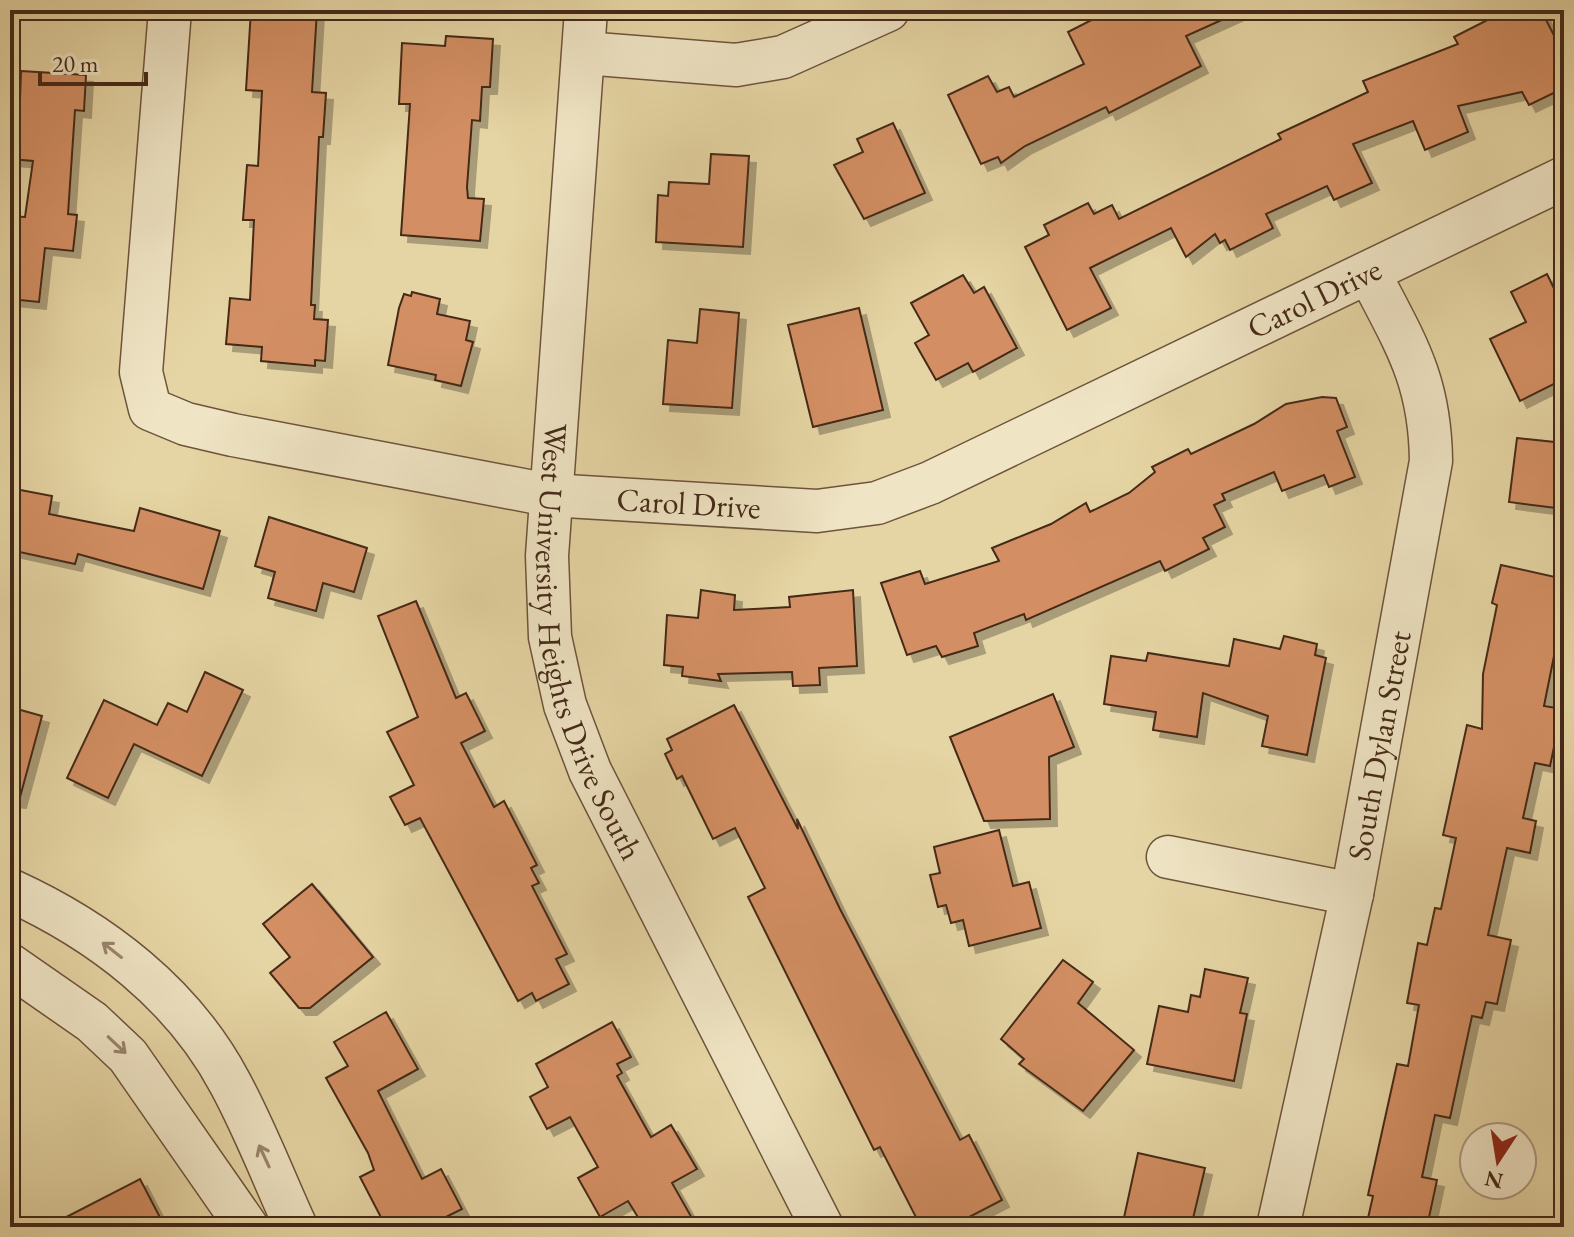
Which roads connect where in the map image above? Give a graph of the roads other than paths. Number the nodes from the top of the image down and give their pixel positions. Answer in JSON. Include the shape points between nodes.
{"nodes":[{"id":1,"x":170,"y":10,"type":"edge"},
{"id":2,"x":586,"y":10,"type":"edge"},
{"id":3,"x":888,"y":10,"type":"edge"},
{"id":4,"x":584,"y":53,"type":"junction"},
{"id":5,"x":1564,"y":178,"type":"edge"},
{"id":6,"x":1369,"y":273,"type":"junction"},
{"id":7,"x":549,"y":495,"type":"junction"},
{"id":8,"x":1168,"y":857,"type":"dead end"},
{"id":9,"x":10,"y":890,"type":"edge"},
{"id":10,"x":1352,"y":894,"type":"junction"},
{"id":11,"x":10,"y":965,"type":"edge"},
{"id":12,"x":247,"y":1227,"type":"edge"},
{"id":13,"x":296,"y":1227,"type":"edge"},
{"id":14,"x":822,"y":1227,"type":"edge"},
{"id":15,"x":1278,"y":1227,"type":"edge"}],
"edges":[{"from":1,"to":7,"type":"street","name":"Carol Drive","via":[[141,372],[150,409],[233,435]]},
{"from":2,"to":4,"type":"street","name":"West University Heights Drive South"},
{"from":3,"to":4,"type":"street","via":[[783,57],[736,65]]},
{"from":4,"to":7,"type":"street","name":"West University Heights Drive South"},
{"from":5,"to":6,"type":"street","name":"Carol Drive"},
{"from":6,"to":7,"type":"street","name":"Carol Drive","via":[[930,483],[877,503],[817,511]]},
{"from":6,"to":10,"type":"street","name":"South Dylan Street","via":[[1418,370],[1430,423],[1431,461]]},
{"from":7,"to":14,"type":"street","name":"West University Heights Drive South","via":[[550,637],[565,705],[590,771]]},
{"from":8,"to":10,"type":"street"},
{"from":13,"to":9,"type":"street","one_way":true,"via":[[230,1082],[173,1002],[109,946]]},
{"from":10,"to":15,"type":"street","name":"South Dylan Street"},
{"from":11,"to":12,"type":"street","one_way":true,"via":[[92,1022],[128,1056]]}]}
